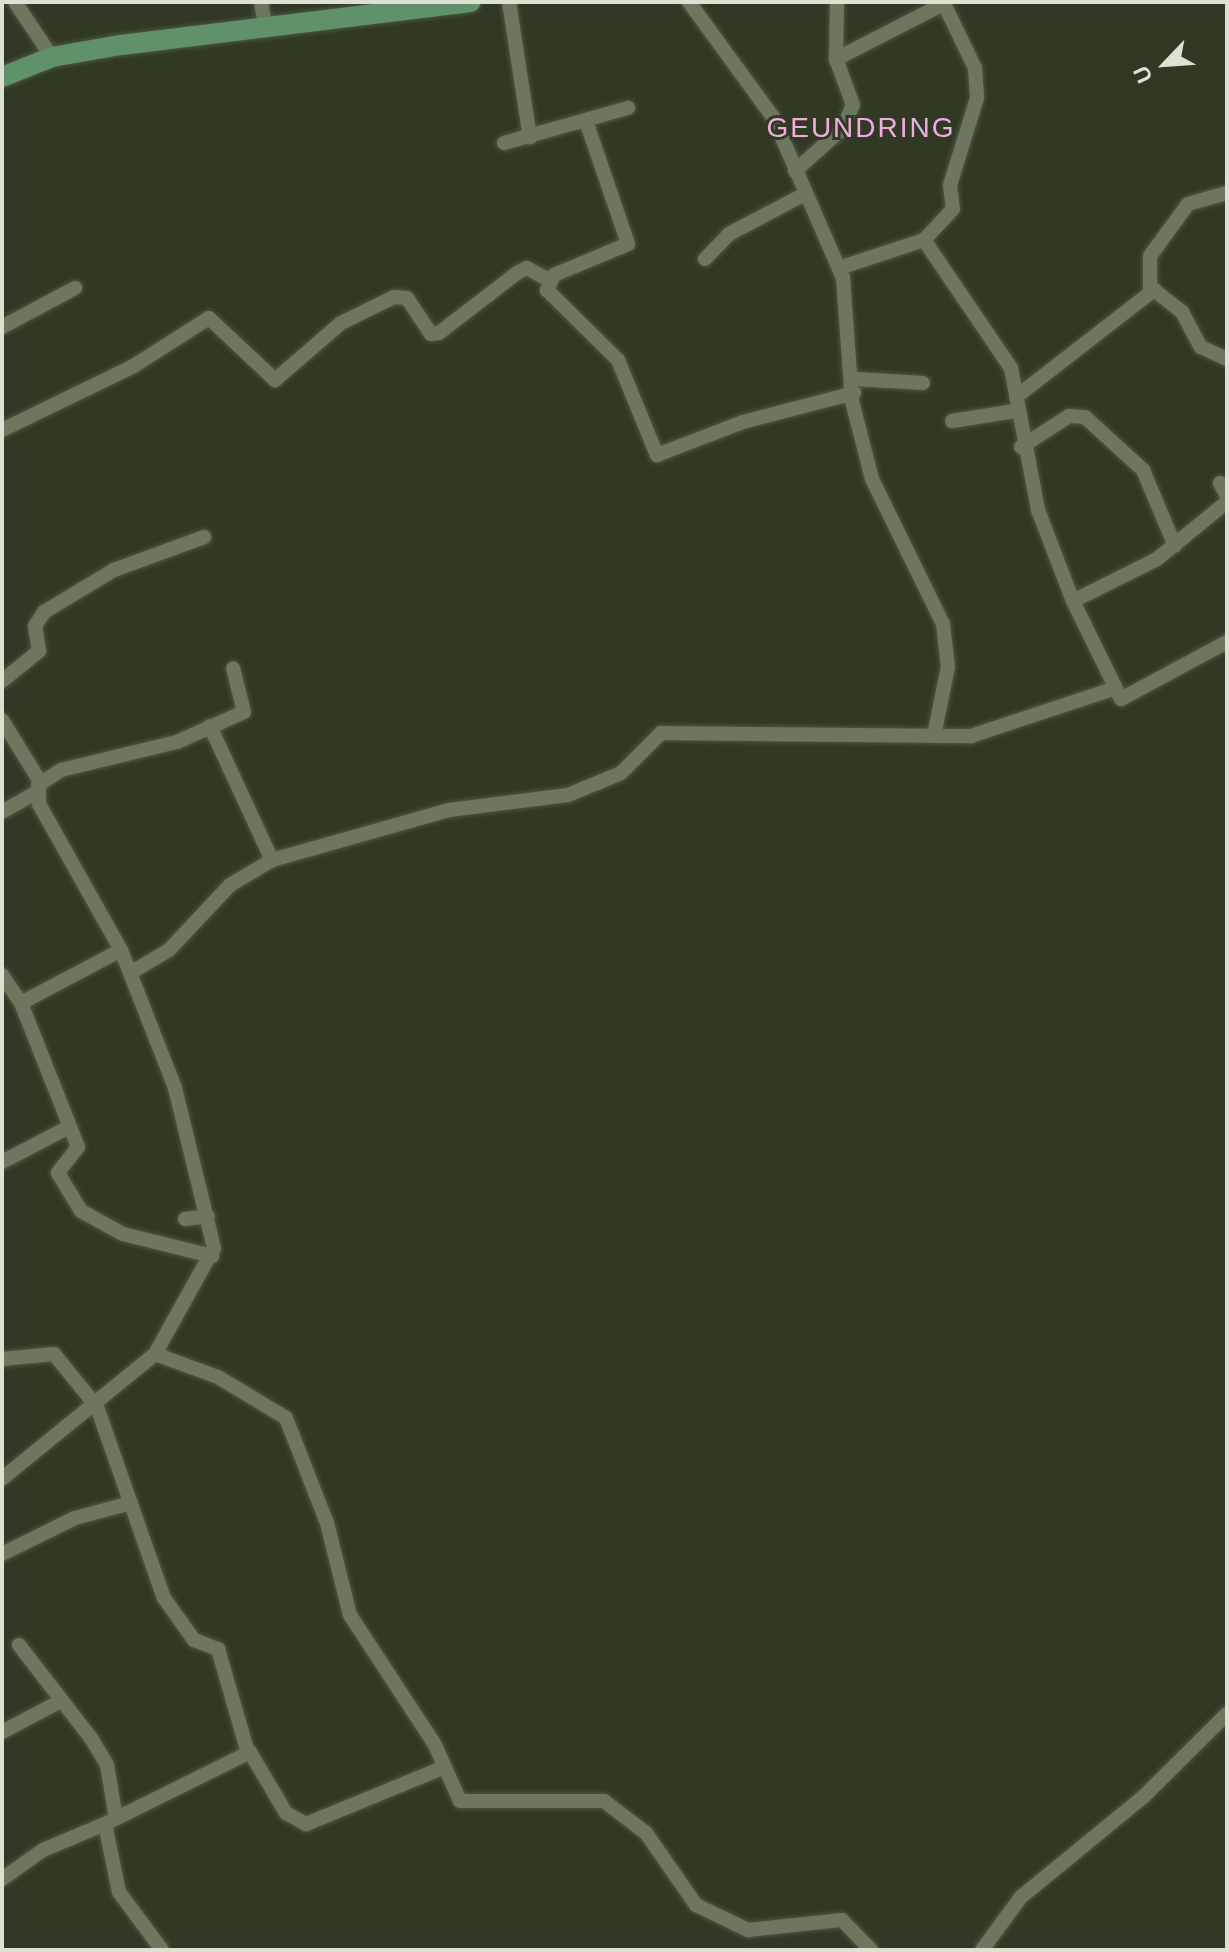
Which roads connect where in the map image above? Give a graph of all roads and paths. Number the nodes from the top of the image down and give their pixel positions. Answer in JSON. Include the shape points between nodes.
{"nodes":[{"id":1,"x":15,"y":2,"type":"edge"},
{"id":2,"x":261,"y":2,"type":"edge"},
{"id":3,"x":470,"y":2,"type":"edge"},
{"id":4,"x":509,"y":2,"type":"edge"},
{"id":5,"x":689,"y":2,"type":"edge"},
{"id":6,"x":837,"y":2,"type":"edge"},
{"id":7,"x":943,"y":3,"type":"edge"},
{"id":8,"x":265,"y":24,"type":"junction"},
{"id":9,"x":52,"y":57,"type":"junction"},
{"id":10,"x":836,"y":59,"type":"junction"},
{"id":11,"x":2,"y":77,"type":"edge"},
{"id":12,"x":628,"y":108,"type":"dead end"},
{"id":13,"x":586,"y":121,"type":"junction"},
{"id":14,"x":530,"y":137,"type":"junction"},
{"id":15,"x":504,"y":143,"type":"dead end"},
{"id":16,"x":795,"y":171,"type":"junction"},
{"id":17,"x":1227,"y":193,"type":"edge"},
{"id":18,"x":805,"y":194,"type":"junction"},
{"id":19,"x":924,"y":240,"type":"junction"},
{"id":20,"x":705,"y":259,"type":"dead end"},
{"id":21,"x":839,"y":268,"type":"junction"},
{"id":22,"x":549,"y":280,"type":"junction"},
{"id":23,"x":75,"y":288,"type":"dead end"},
{"id":24,"x":1150,"y":291,"type":"junction"},
{"id":25,"x":2,"y":327,"type":"edge"},
{"id":26,"x":1227,"y":359,"type":"edge"},
{"id":27,"x":923,"y":383,"type":"dead end"},
{"id":28,"x":854,"y":386,"type":"junction"},
{"id":29,"x":1016,"y":404,"type":"junction"},
{"id":30,"x":952,"y":421,"type":"dead end"},
{"id":31,"x":2,"y":430,"type":"edge"},
{"id":32,"x":1021,"y":447,"type":"junction"},
{"id":33,"x":1225,"y":494,"type":"edge"},
{"id":34,"x":204,"y":537,"type":"dead end"},
{"id":35,"x":1175,"y":546,"type":"junction"},
{"id":36,"x":1073,"y":601,"type":"junction"},
{"id":37,"x":1227,"y":642,"type":"edge"},
{"id":38,"x":233,"y":668,"type":"dead end"},
{"id":39,"x":2,"y":681,"type":"edge"},
{"id":40,"x":1113,"y":689,"type":"junction"},
{"id":41,"x":2,"y":720,"type":"edge"},
{"id":42,"x":210,"y":726,"type":"junction"},
{"id":43,"x":934,"y":735,"type":"junction"},
{"id":44,"x":38,"y":788,"type":"junction"},
{"id":45,"x":2,"y":812,"type":"edge"},
{"id":46,"x":272,"y":860,"type":"junction"},
{"id":47,"x":121,"y":950,"type":"junction"},
{"id":48,"x":130,"y":973,"type":"junction"},
{"id":49,"x":2,"y":975,"type":"edge"},
{"id":50,"x":21,"y":1003,"type":"junction"},
{"id":51,"x":69,"y":1127,"type":"junction"},
{"id":52,"x":2,"y":1162,"type":"edge"},
{"id":53,"x":208,"y":1216,"type":"junction"},
{"id":54,"x":185,"y":1219,"type":"dead end"},
{"id":55,"x":212,"y":1256,"type":"junction"},
{"id":56,"x":155,"y":1354,"type":"junction"},
{"id":57,"x":2,"y":1359,"type":"edge"},
{"id":58,"x":97,"y":1407,"type":"junction"},
{"id":59,"x":2,"y":1479,"type":"edge"},
{"id":60,"x":131,"y":1503,"type":"junction"},
{"id":61,"x":2,"y":1554,"type":"edge"},
{"id":62,"x":19,"y":1645,"type":"dead end"},
{"id":63,"x":59,"y":1702,"type":"junction"},
{"id":64,"x":1227,"y":1714,"type":"edge"},
{"id":65,"x":2,"y":1732,"type":"edge"},
{"id":66,"x":248,"y":1753,"type":"junction"},
{"id":67,"x":440,"y":1769,"type":"junction"},
{"id":68,"x":110,"y":1821,"type":"junction"},
{"id":69,"x":2,"y":1879,"type":"edge"},
{"id":70,"x":162,"y":1950,"type":"edge"},
{"id":71,"x":871,"y":1950,"type":"edge"},
{"id":72,"x":982,"y":1950,"type":"edge"}],
"edges":[{"from":1,"to":9,"type":"street"},
{"from":2,"to":8,"type":"street"},
{"from":3,"to":8,"type":"street"},
{"from":4,"to":14,"type":"street"},
{"from":5,"to":16,"type":"street","via":[[752,83]]},
{"from":6,"to":10,"type":"street"},
{"from":7,"to":10,"type":"street"},
{"from":7,"to":19,"type":"street","via":[[975,68],[977,98],[950,185],[953,209]]},
{"from":8,"to":9,"type":"street"},
{"from":9,"to":11,"type":"street"},
{"from":10,"to":16,"type":"street","via":[[853,105],[843,128]]},
{"from":12,"to":13,"type":"street"},
{"from":13,"to":14,"type":"street"},
{"from":13,"to":22,"type":"street","via":[[628,244]]},
{"from":14,"to":15,"type":"street"},
{"from":16,"to":18,"type":"street"},
{"from":17,"to":24,"type":"street","via":[[1188,204],[1150,256]]},
{"from":18,"to":20,"type":"street","via":[[729,234]]},
{"from":18,"to":21,"type":"street"},
{"from":19,"to":21,"type":"street"},
{"from":19,"to":29,"type":"street","via":[[1001,349]]},
{"from":21,"to":28,"type":"street"},
{"from":22,"to":28,"type":"street","via":[[550,296],[618,360],[661,456],[743,422]]},
{"from":22,"to":31,"type":"street","via":[[527,268],[431,334],[407,298],[394,297],[341,323],[275,380],[209,318],[132,367]]},
{"from":23,"to":25,"type":"street"},
{"from":24,"to":26,"type":"street","via":[[1182,312],[1211,356]]},
{"from":24,"to":29,"type":"street"},
{"from":27,"to":28,"type":"street"},
{"from":28,"to":43,"type":"street","via":[[872,479],[943,624],[948,667]]},
{"from":29,"to":30,"type":"street"},
{"from":29,"to":32,"type":"street"},
{"from":32,"to":35,"type":"street","via":[[1069,416],[1085,417],[1143,470]]},
{"from":32,"to":36,"type":"street"},
{"from":33,"to":35,"type":"street"},
{"from":34,"to":39,"type":"street","via":[[114,570],[44,612],[35,626],[39,651]]},
{"from":35,"to":36,"type":"street"},
{"from":36,"to":40,"type":"street"},
{"from":37,"to":40,"type":"street","via":[[1126,699]]},
{"from":38,"to":42,"type":"street","via":[[247,709]]},
{"from":40,"to":43,"type":"street","via":[[1008,726]]},
{"from":41,"to":44,"type":"street"},
{"from":42,"to":44,"type":"street","via":[[177,742],[61,770]]},
{"from":42,"to":46,"type":"street"},
{"from":43,"to":46,"type":"street","via":[[661,733],[621,773],[568,795],[449,810]]},
{"from":44,"to":45,"type":"street"},
{"from":44,"to":47,"type":"street"},
{"from":46,"to":48,"type":"street","via":[[230,885],[169,950]]},
{"from":47,"to":48,"type":"street"},
{"from":47,"to":50,"type":"street"},
{"from":48,"to":53,"type":"street","via":[[175,1088]]},
{"from":49,"to":50,"type":"street"},
{"from":50,"to":51,"type":"street"},
{"from":51,"to":52,"type":"street"},
{"from":51,"to":55,"type":"street","via":[[77,1155],[58,1173],[87,1219]]},
{"from":53,"to":54,"type":"street"},
{"from":53,"to":55,"type":"street"},
{"from":55,"to":56,"type":"street"},
{"from":56,"to":58,"type":"street"},
{"from":56,"to":67,"type":"street","via":[[218,1377],[286,1418],[327,1523],[350,1615],[435,1745]]},
{"from":57,"to":58,"type":"street","via":[[54,1354]]},
{"from":58,"to":59,"type":"street"},
{"from":58,"to":60,"type":"street"},
{"from":60,"to":61,"type":"street","via":[[75,1518]]},
{"from":60,"to":66,"type":"street","via":[[180,1625],[218,1649]]},
{"from":62,"to":63,"type":"street"},
{"from":63,"to":65,"type":"street"},
{"from":63,"to":68,"type":"street","via":[[107,1765]]},
{"from":64,"to":72,"type":"street","via":[[1154,1787],[1021,1897]]},
{"from":66,"to":67,"type":"street","via":[[259,1756],[286,1813],[306,1824]]},
{"from":66,"to":68,"type":"street"},
{"from":67,"to":71,"type":"street","via":[[466,1805],[528,1797],[604,1801],[646,1833],[696,1905],[748,1930],[842,1920]]},
{"from":68,"to":69,"type":"street","via":[[43,1850]]},
{"from":68,"to":70,"type":"street","via":[[119,1892]]}]}
